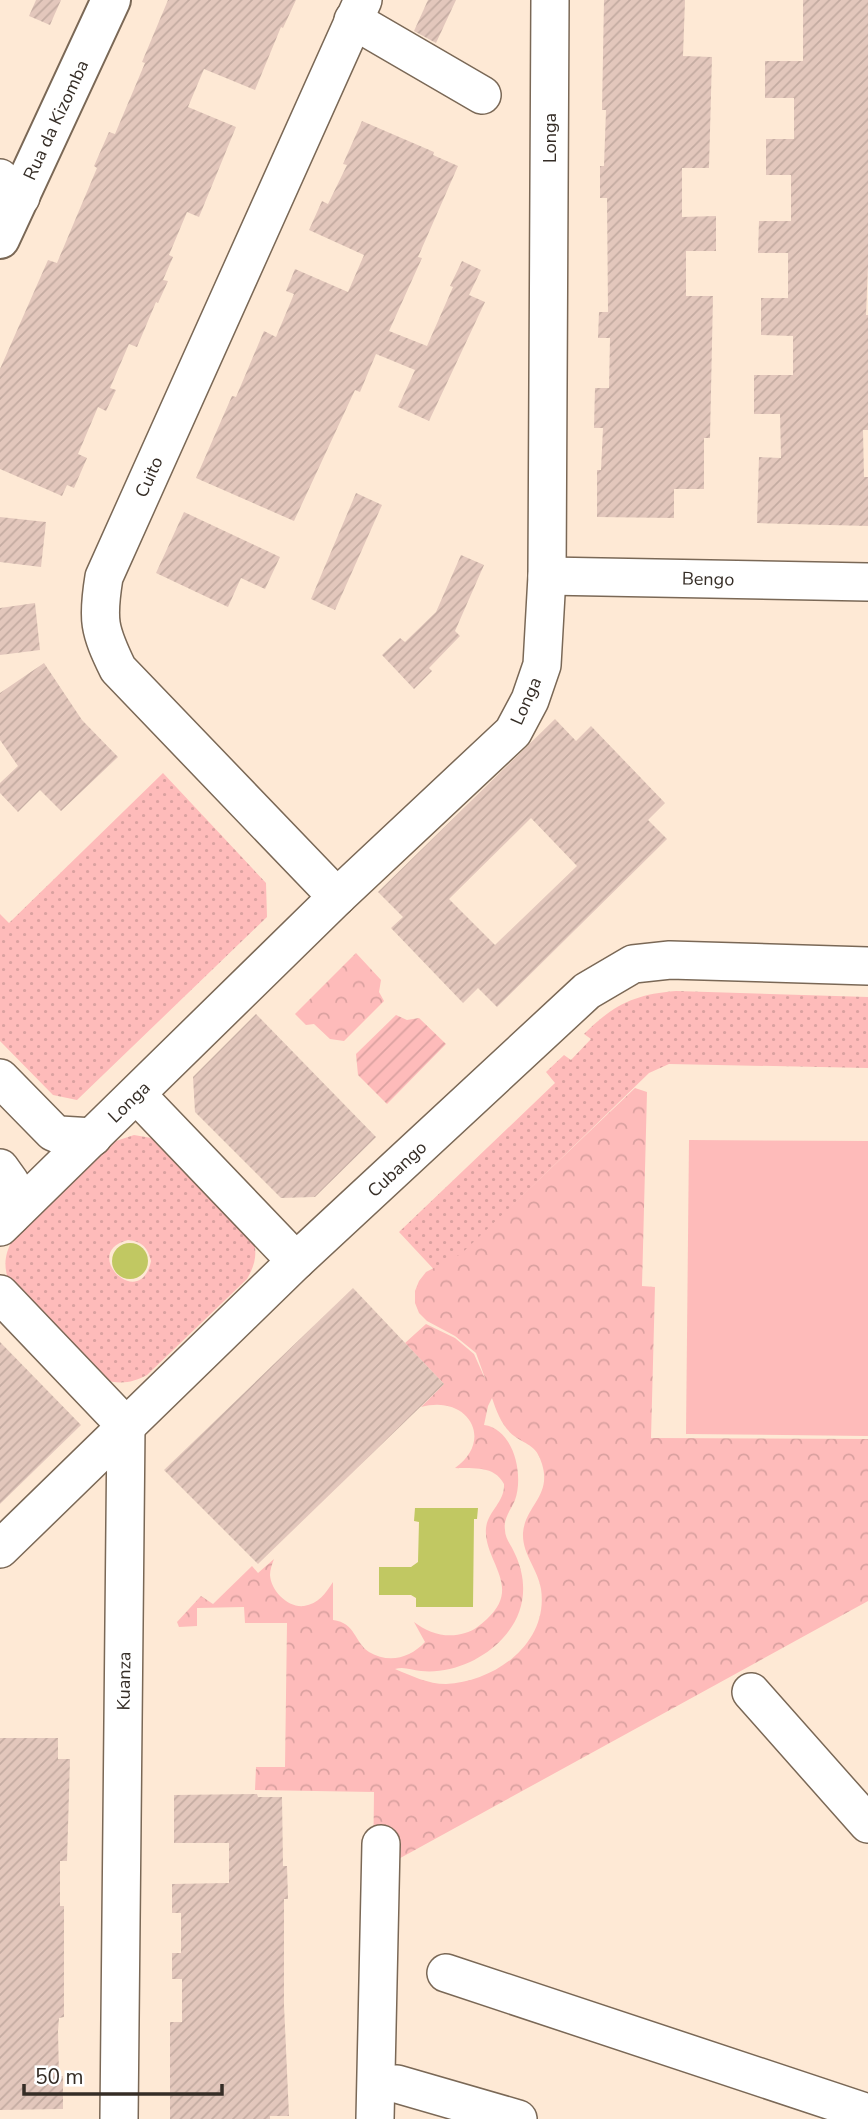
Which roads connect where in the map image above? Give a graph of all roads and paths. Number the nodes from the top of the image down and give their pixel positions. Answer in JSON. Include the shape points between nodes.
{"nodes":[{"id":1,"x":111,"y":0,"type":"edge"},
{"id":2,"x":550,"y":0,"type":"edge"},
{"id":3,"x":358,"y":10,"type":"edge"},
{"id":4,"x":482,"y":95,"type":"dead end"},
{"id":5,"x":10,"y":187,"type":"edge"},
{"id":6,"x":1,"y":234,"type":"edge"},
{"id":7,"x":547,"y":576,"type":"junction"},
{"id":8,"x":868,"y":582,"type":"edge"},
{"id":9,"x":337,"y":897,"type":"junction"},
{"id":10,"x":868,"y":966,"type":"edge"},
{"id":11,"x":0,"y":1078,"type":"edge"},
{"id":12,"x":137,"y":1095,"type":"junction"},
{"id":13,"x":93,"y":1137,"type":"junction"},
{"id":14,"x":0,"y":1168,"type":"edge"},
{"id":15,"x":6,"y":1222,"type":"edge"},
{"id":16,"x":296,"y":1261,"type":"junction"},
{"id":17,"x":0,"y":1294,"type":"edge"},
{"id":18,"x":126,"y":1426,"type":"junction"},
{"id":19,"x":0,"y":1549,"type":"edge"},
{"id":20,"x":751,"y":1692,"type":"dead end"},
{"id":21,"x":868,"y":1824,"type":"edge"},
{"id":22,"x":381,"y":1844,"type":"dead end"},
{"id":23,"x":446,"y":1973,"type":"dead end"},
{"id":24,"x":397,"y":2084,"type":"dead end"},
{"id":25,"x":868,"y":2113,"type":"edge"},
{"id":26,"x":119,"y":2119,"type":"edge"},
{"id":27,"x":375,"y":2119,"type":"edge"},
{"id":28,"x":518,"y":2119,"type":"edge"}],
"edges":[{"from":1,"to":5,"type":"main road","name":"Rua da Kizomba"},
{"from":2,"to":7,"type":"street","name":"Longa"},
{"from":3,"to":4,"type":"street"},
{"from":3,"to":9,"type":"street","name":"Cuito","via":[[104,577],[99,610],[103,638],[118,669]]},
{"from":5,"to":6,"type":"main road","name":"Rua da Kizomba"},
{"from":7,"to":8,"type":"street","name":"Bengo"},
{"from":7,"to":9,"type":"street","name":"Longa","via":[[542,665],[513,732]]},
{"from":9,"to":12,"type":"street","name":"Longa"},
{"from":10,"to":16,"type":"street","name":"Cubango","via":[[670,960],[633,964],[587,991]]},
{"from":11,"to":13,"type":"street","via":[[53,1132]]},
{"from":12,"to":13,"type":"street","name":"Longa"},
{"from":12,"to":16,"type":"street"},
{"from":13,"to":15,"type":"street","name":"Longa"},
{"from":14,"to":15,"type":"street","via":[[10,1182]]},
{"from":16,"to":18,"type":"street","name":"Cubango"},
{"from":17,"to":18,"type":"street"},
{"from":18,"to":19,"type":"street","name":"Cubango"},
{"from":18,"to":26,"type":"street","name":"Kuanza"},
{"from":20,"to":21,"type":"street"},
{"from":22,"to":27,"type":"street"},
{"from":23,"to":25,"type":"street"},
{"from":24,"to":28,"type":"street"}]}
